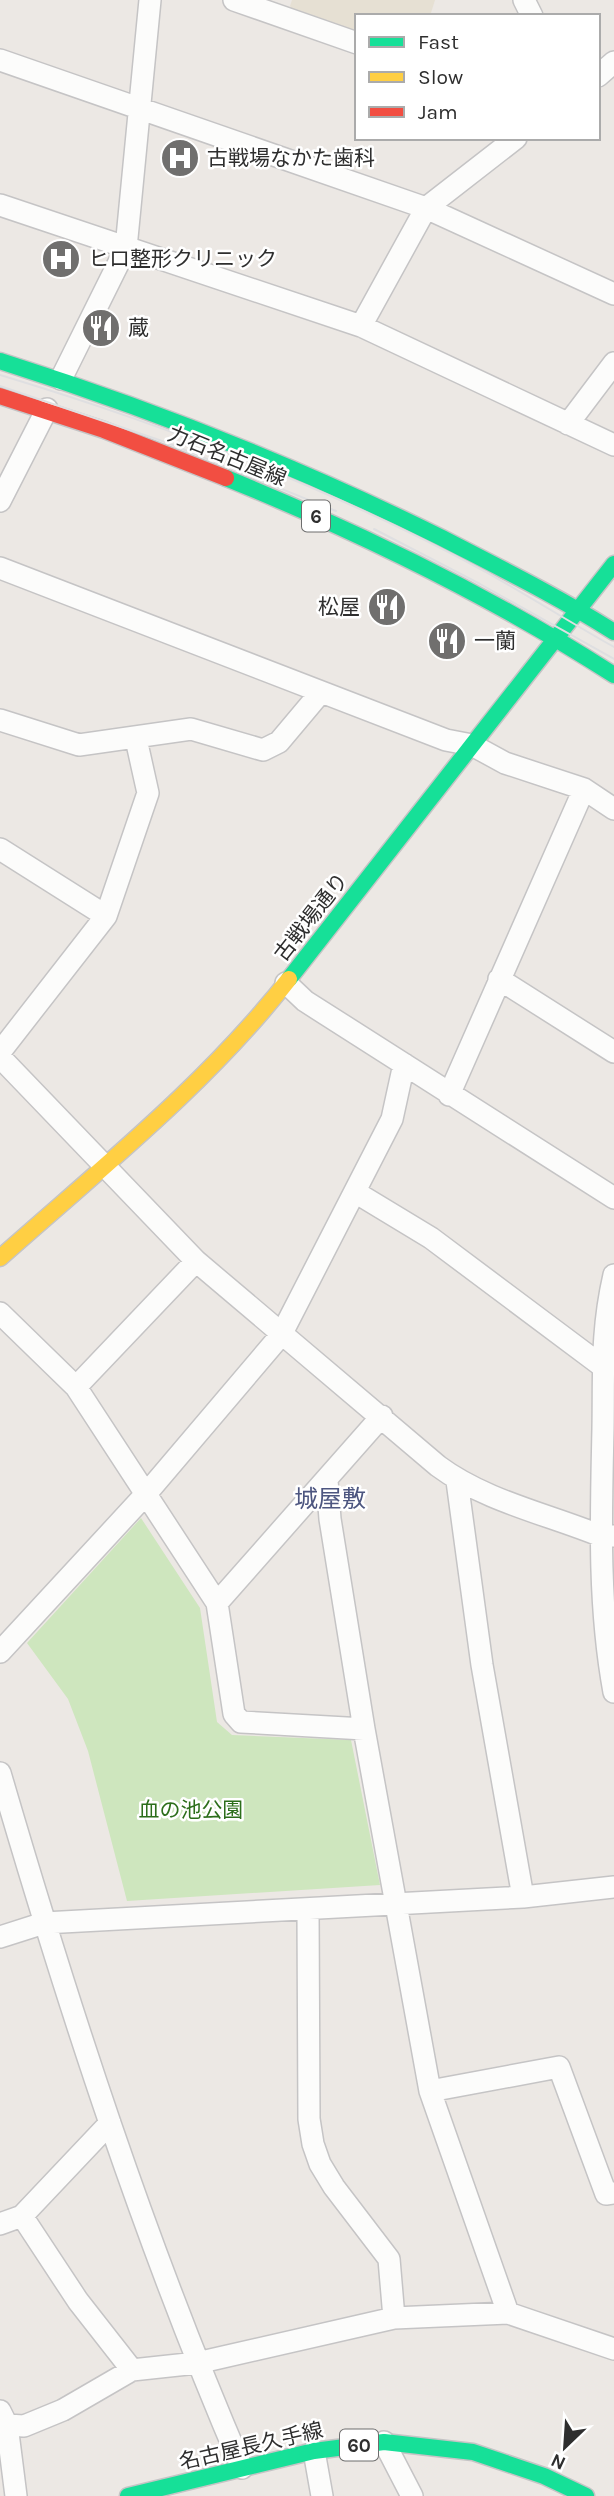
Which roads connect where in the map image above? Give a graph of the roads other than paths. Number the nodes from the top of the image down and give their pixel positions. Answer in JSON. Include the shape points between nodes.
{"nodes":[{"id":1,"x":150,"y":0,"type":"edge"},
{"id":2,"x":234,"y":0,"type":"edge"},
{"id":3,"x":280,"y":7,"type":"edge"},
{"id":4,"x":355,"y":42,"type":"edge"},
{"id":5,"x":0,"y":60,"type":"edge"},
{"id":6,"x":614,"y":62,"type":"edge"},
{"id":7,"x":600,"y":74,"type":"edge"},
{"id":8,"x":141,"y":108,"type":"junction"},
{"id":9,"x":509,"y":140,"type":"edge"},
{"id":10,"x":491,"y":145,"type":"edge"},
{"id":11,"x":0,"y":205,"type":"edge"},
{"id":12,"x":426,"y":208,"type":"junction"},
{"id":13,"x":126,"y":248,"type":"junction"},
{"id":14,"x":614,"y":293,"type":"edge"},
{"id":15,"x":361,"y":326,"type":"junction"},
{"id":16,"x":0,"y":361,"type":"edge"},
{"id":17,"x":614,"y":363,"type":"edge"},
{"id":18,"x":61,"y":379,"type":"junction"},
{"id":19,"x":0,"y":396,"type":"edge"},
{"id":20,"x":47,"y":410,"type":"junction"},
{"id":21,"x":568,"y":424,"type":"junction"},
{"id":22,"x":614,"y":445,"type":"edge"},
{"id":23,"x":0,"y":500,"type":"edge"},
{"id":24,"x":614,"y":564,"type":"edge"},
{"id":25,"x":0,"y":568,"type":"edge"},
{"id":26,"x":579,"y":609,"type":"junction"},
{"id":27,"x":614,"y":632,"type":"edge"},
{"id":28,"x":555,"y":639,"type":"junction"},
{"id":29,"x":614,"y":675,"type":"edge"},
{"id":30,"x":321,"y":692,"type":"junction"},
{"id":31,"x":0,"y":720,"type":"edge"},
{"id":32,"x":136,"y":739,"type":"junction"},
{"id":33,"x":472,"y":745,"type":"junction"},
{"id":34,"x":584,"y":789,"type":"junction"},
{"id":35,"x":614,"y":809,"type":"edge"},
{"id":36,"x":0,"y":849,"type":"edge"},
{"id":37,"x":106,"y":916,"type":"junction"},
{"id":38,"x":499,"y":979,"type":"junction"},
{"id":39,"x":286,"y":983,"type":"junction"},
{"id":40,"x":614,"y":1052,"type":"edge"},
{"id":41,"x":0,"y":1054,"type":"edge"},
{"id":42,"x":404,"y":1064,"type":"junction"},
{"id":43,"x":449,"y":1094,"type":"junction"},
{"id":44,"x":106,"y":1164,"type":"junction"},
{"id":45,"x":355,"y":1192,"type":"junction"},
{"id":46,"x":614,"y":1198,"type":"edge"},
{"id":47,"x":0,"y":1258,"type":"edge"},
{"id":48,"x":196,"y":1261,"type":"junction"},
{"id":49,"x":614,"y":1275,"type":"edge"},
{"id":50,"x":0,"y":1313,"type":"edge"},
{"id":51,"x":281,"y":1335,"type":"junction"},
{"id":52,"x":602,"y":1366,"type":"junction"},
{"id":53,"x":76,"y":1387,"type":"junction"},
{"id":54,"x":382,"y":1416,"type":"junction"},
{"id":55,"x":327,"y":1480,"type":"junction"},
{"id":56,"x":457,"y":1481,"type":"junction"},
{"id":57,"x":146,"y":1494,"type":"junction"},
{"id":58,"x":607,"y":1536,"type":"edge"},
{"id":59,"x":217,"y":1603,"type":"junction"},
{"id":60,"x":0,"y":1652,"type":"edge"},
{"id":61,"x":614,"y":1692,"type":"edge"},
{"id":62,"x":364,"y":1729,"type":"junction"},
{"id":63,"x":0,"y":1773,"type":"edge"},
{"id":64,"x":614,"y":1887,"type":"edge"},
{"id":65,"x":523,"y":1897,"type":"junction"},
{"id":66,"x":395,"y":1903,"type":"junction"},
{"id":67,"x":308,"y":1909,"type":"junction"},
{"id":68,"x":44,"y":1923,"type":"junction"},
{"id":69,"x":0,"y":1937,"type":"edge"},
{"id":70,"x":430,"y":2091,"type":"junction"},
{"id":71,"x":110,"y":2123,"type":"junction"},
{"id":72,"x":614,"y":2193,"type":"edge"},
{"id":73,"x":22,"y":2216,"type":"junction"},
{"id":74,"x":0,"y":2224,"type":"edge"},
{"id":75,"x":508,"y":2313,"type":"junction"},
{"id":76,"x":394,"y":2318,"type":"junction"},
{"id":77,"x":614,"y":2349,"type":"edge"},
{"id":78,"x":197,"y":2363,"type":"junction"},
{"id":79,"x":132,"y":2370,"type":"junction"},
{"id":80,"x":4,"y":2418,"type":"edge"},
{"id":81,"x":384,"y":2442,"type":"junction"},
{"id":82,"x":314,"y":2451,"type":"junction"},
{"id":83,"x":242,"y":2469,"type":"junction"},
{"id":84,"x":16,"y":2496,"type":"edge"},
{"id":85,"x":128,"y":2496,"type":"edge"},
{"id":86,"x":322,"y":2496,"type":"edge"},
{"id":87,"x":412,"y":2496,"type":"edge"},
{"id":88,"x":586,"y":2496,"type":"edge"}],
"edges":[{"from":1,"to":8,"type":"street"},
{"from":2,"to":3,"type":"street"},
{"from":3,"to":4,"type":"street"},
{"from":5,"to":8,"type":"street"},
{"from":6,"to":7,"type":"street"},
{"from":8,"to":12,"type":"street"},
{"from":8,"to":13,"type":"street"},
{"from":9,"to":10,"type":"street"},
{"from":10,"to":12,"type":"street"},
{"from":11,"to":13,"type":"street"},
{"from":12,"to":14,"type":"street"},
{"from":12,"to":15,"type":"street"},
{"from":13,"to":15,"type":"street"},
{"from":13,"to":18,"type":"street"},
{"from":15,"to":21,"type":"street"},
{"from":16,"to":18,"type":"main road","name":"力石名古屋線","number":"6"},
{"from":17,"to":21,"type":"street"},
{"from":18,"to":26,"type":"main road","name":"力石名古屋線","number":"6","via":[[225,439],[366,499]]},
{"from":19,"to":20,"type":"main road","name":"力石名古屋線","number":"6"},
{"from":20,"to":23,"type":"street"},
{"from":20,"to":28,"type":"main road","name":"力石名古屋線","number":"6","via":[[240,483],[356,533]]},
{"from":21,"to":22,"type":"street"},
{"from":24,"to":26,"type":"main road","name":"古戦場通り"},
{"from":25,"to":30,"type":"street"},
{"from":26,"to":27,"type":"main road","name":"力石名古屋線","number":"6"},
{"from":26,"to":28,"type":"main road","name":"古戦場通り"},
{"from":28,"to":29,"type":"main road","name":"力石名古屋線","number":"6"},
{"from":28,"to":33,"type":"main road","name":"古戦場通り"},
{"from":30,"to":32,"type":"street","via":[[273,748],[263,750],[191,729]]},
{"from":30,"to":33,"type":"street","via":[[446,740]]},
{"from":31,"to":32,"type":"street","via":[[79,746]]},
{"from":32,"to":37,"type":"street","via":[[148,793]]},
{"from":33,"to":34,"type":"street","via":[[505,762]]},
{"from":33,"to":39,"type":"main road","name":"古戦場通り"},
{"from":34,"to":35,"type":"street"},
{"from":34,"to":38,"type":"street"},
{"from":36,"to":37,"type":"street"},
{"from":37,"to":41,"type":"street"},
{"from":38,"to":40,"type":"street"},
{"from":38,"to":43,"type":"street"},
{"from":39,"to":42,"type":"street","via":[[305,1001]]},
{"from":39,"to":44,"type":"main road","name":"古戦場通り","via":[[230,1048]]},
{"from":41,"to":44,"type":"street"},
{"from":42,"to":43,"type":"street"},
{"from":42,"to":45,"type":"street","via":[[392,1119]]},
{"from":43,"to":46,"type":"street"},
{"from":44,"to":47,"type":"main road","name":"古戦場通り"},
{"from":44,"to":48,"type":"street"},
{"from":45,"to":51,"type":"street"},
{"from":45,"to":52,"type":"street","via":[[431,1238]]},
{"from":48,"to":51,"type":"street"},
{"from":48,"to":53,"type":"street"},
{"from":49,"to":52,"type":"street","via":[[604,1319]]},
{"from":50,"to":53,"type":"street"},
{"from":51,"to":54,"type":"street"},
{"from":51,"to":57,"type":"street"},
{"from":52,"to":58,"type":"street"},
{"from":53,"to":57,"type":"street"},
{"from":54,"to":55,"type":"street"},
{"from":54,"to":56,"type":"street"},
{"from":55,"to":59,"type":"street"},
{"from":55,"to":62,"type":"street"},
{"from":56,"to":58,"type":"street"},
{"from":56,"to":65,"type":"street","via":[[482,1665]]},
{"from":57,"to":59,"type":"street"},
{"from":57,"to":60,"type":"street"},
{"from":58,"to":61,"type":"street","via":[[605,1641]]},
{"from":59,"to":62,"type":"street","via":[[234,1714],[242,1722]]},
{"from":62,"to":66,"type":"street"},
{"from":63,"to":68,"type":"street"},
{"from":64,"to":65,"type":"street"},
{"from":65,"to":66,"type":"street"},
{"from":66,"to":67,"type":"street"},
{"from":66,"to":70,"type":"street"},
{"from":67,"to":68,"type":"street"},
{"from":67,"to":76,"type":"street","via":[[313,2144],[334,2187],[389,2259]]},
{"from":68,"to":69,"type":"street"},
{"from":68,"to":71,"type":"street"},
{"from":70,"to":72,"type":"street","via":[[559,2067],[606,2194]]},
{"from":70,"to":75,"type":"street"},
{"from":71,"to":73,"type":"street"},
{"from":71,"to":78,"type":"street"},
{"from":73,"to":74,"type":"street"},
{"from":73,"to":79,"type":"street","via":[[78,2301]]},
{"from":75,"to":76,"type":"street"},
{"from":75,"to":77,"type":"street"},
{"from":76,"to":78,"type":"street"},
{"from":78,"to":79,"type":"street"},
{"from":78,"to":83,"type":"street"},
{"from":79,"to":80,"type":"street","via":[[63,2410],[24,2426]]},
{"from":80,"to":84,"type":"street"},
{"from":81,"to":82,"type":"main road","name":"名古屋長久手線","number":"60"},
{"from":81,"to":87,"type":"street"},
{"from":81,"to":88,"type":"main road","name":"名古屋長久手線","number":"60","via":[[473,2452]]},
{"from":82,"to":83,"type":"main road","name":"名古屋長久手線","number":"60"},
{"from":82,"to":86,"type":"street"},
{"from":83,"to":85,"type":"main road","name":"名古屋長久手線","number":"60"}]}
